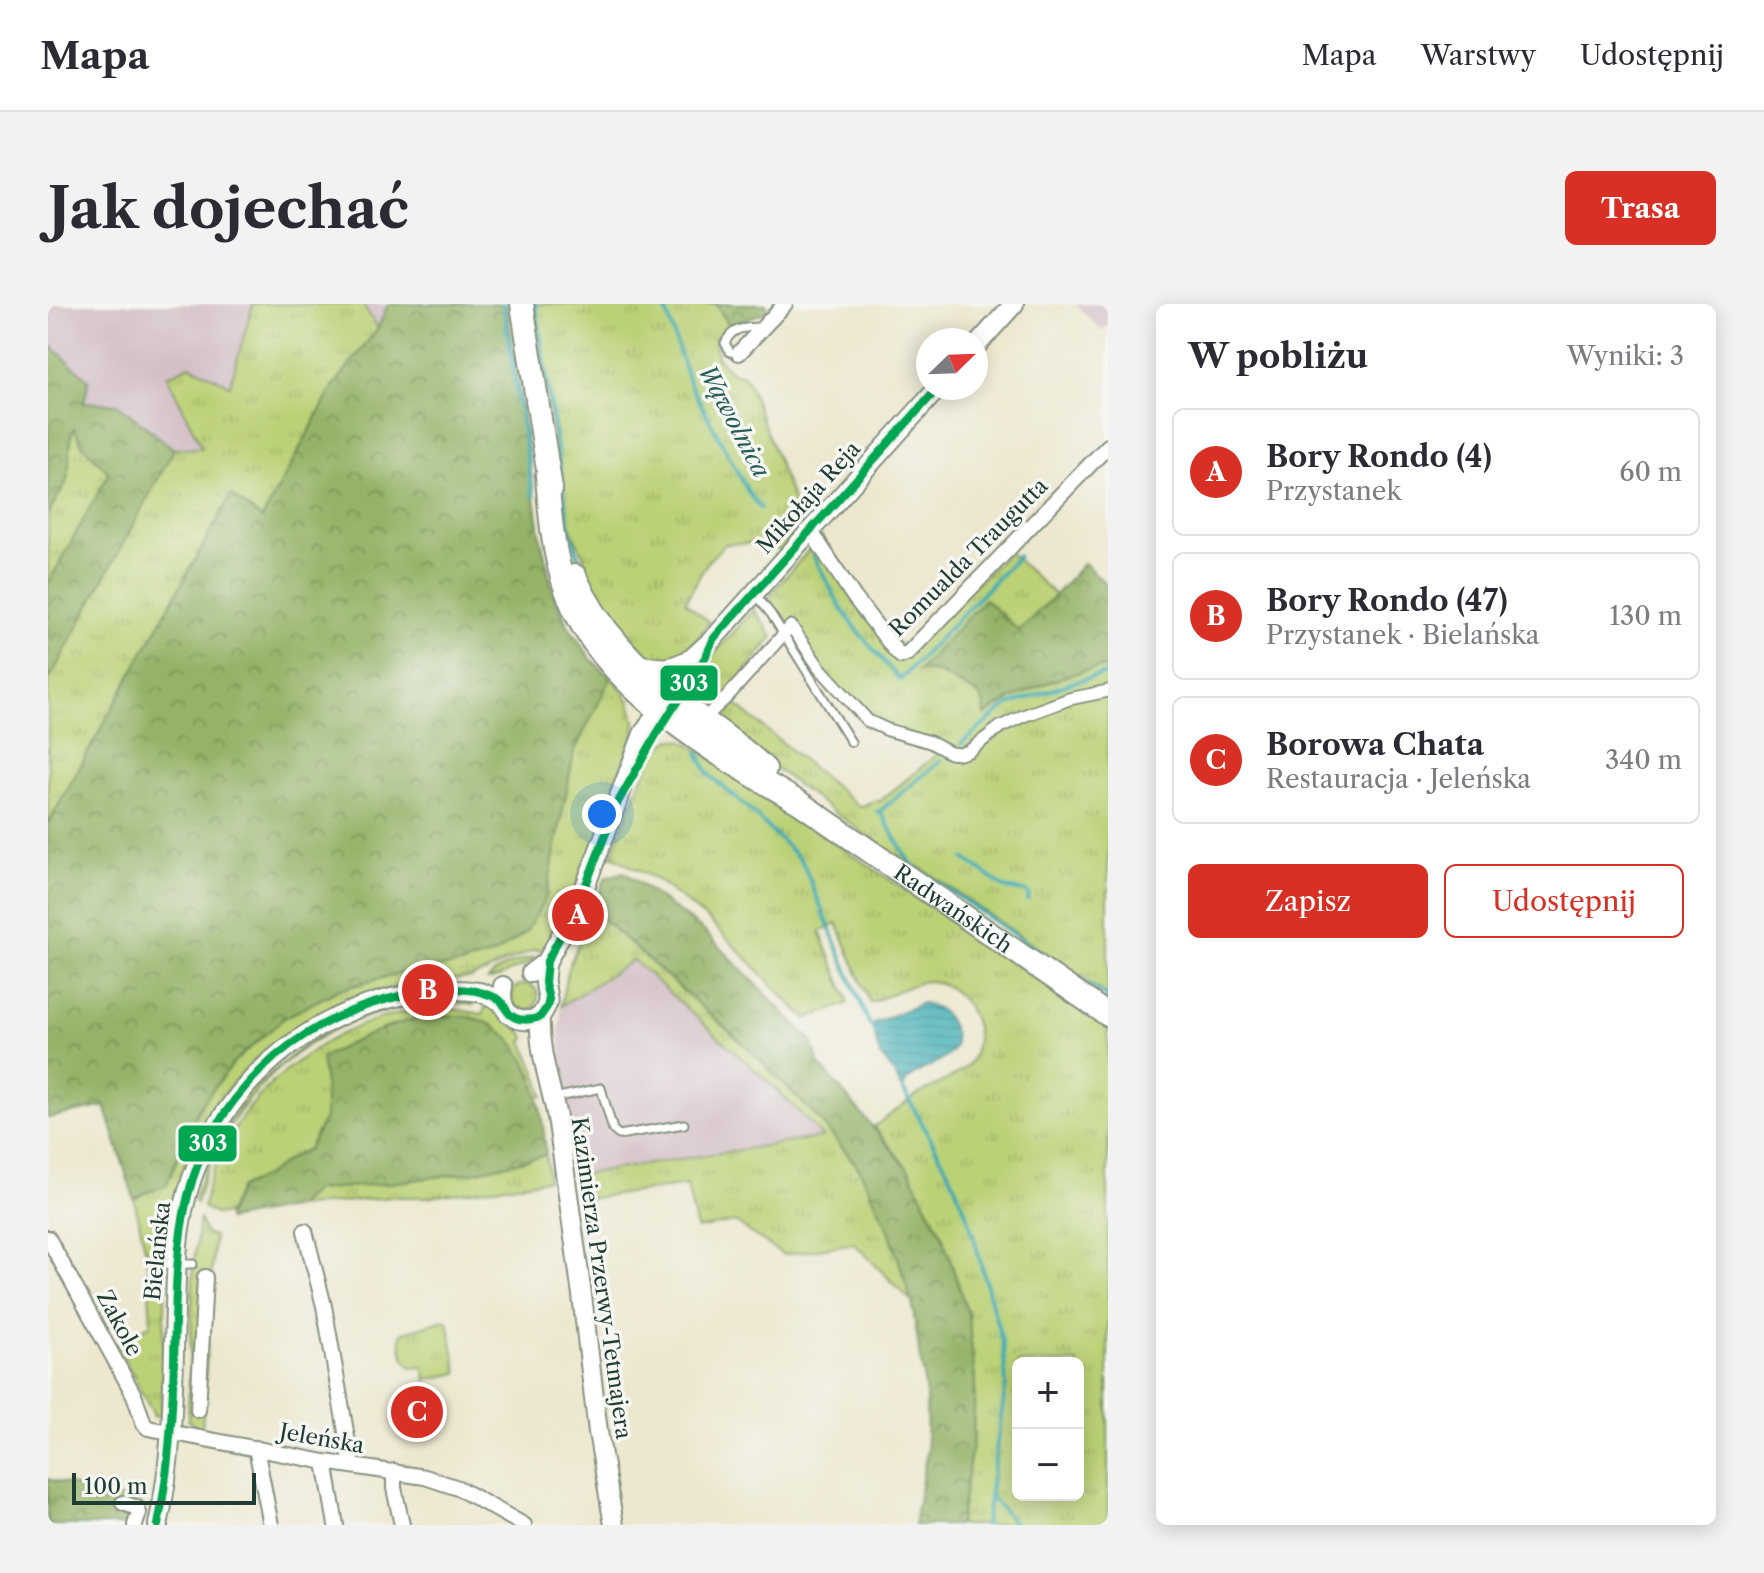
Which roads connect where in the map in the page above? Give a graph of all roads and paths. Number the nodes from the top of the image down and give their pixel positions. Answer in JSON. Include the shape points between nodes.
{"nodes":[{"id":1,"x":522,"y":304,"type":"edge"},
{"id":2,"x":785,"y":304,"type":"edge"},
{"id":3,"x":1014,"y":304,"type":"edge"},
{"id":4,"x":988,"y":333,"type":"edge"},
{"id":5,"x":739,"y":353,"type":"dead end"},
{"id":6,"x":927,"y":400,"type":"edge"},
{"id":7,"x":1108,"y":446,"type":"edge"},
{"id":8,"x":810,"y":530,"type":"junction"},
{"id":9,"x":753,"y":593,"type":"junction"},
{"id":10,"x":783,"y":634,"type":"junction"},
{"id":11,"x":714,"y":638,"type":"junction"},
{"id":12,"x":692,"y":658,"type":"junction"},
{"id":13,"x":630,"y":671,"type":"junction"},
{"id":14,"x":1108,"y":691,"type":"edge"},
{"id":15,"x":668,"y":705,"type":"junction"},
{"id":16,"x":710,"y":713,"type":"dead end"},
{"id":17,"x":643,"y":734,"type":"junction"},
{"id":18,"x":851,"y":742,"type":"dead end"},
{"id":19,"x":618,"y":802,"type":"junction"},
{"id":20,"x":538,"y":978,"type":"junction"},
{"id":21,"x":503,"y":994,"type":"junction"},
{"id":22,"x":1108,"y":1015,"type":"edge"},
{"id":23,"x":532,"y":1019,"type":"junction"},
{"id":24,"x":554,"y":1098,"type":"junction"},
{"id":25,"x":684,"y":1124,"type":"dead end"},
{"id":26,"x":305,"y":1231,"type":"dead end"},
{"id":27,"x":48,"y":1238,"type":"edge"},
{"id":28,"x":205,"y":1277,"type":"dead end"},
{"id":29,"x":198,"y":1410,"type":"dead end"},
{"id":30,"x":150,"y":1429,"type":"joint"},
{"id":31,"x":171,"y":1434,"type":"junction"},
{"id":32,"x":256,"y":1448,"type":"junction"},
{"id":33,"x":325,"y":1462,"type":"junction"},
{"id":34,"x":352,"y":1466,"type":"junction"},
{"id":35,"x":394,"y":1471,"type":"junction"},
{"id":36,"x":123,"y":1503,"type":"dead end"},
{"id":37,"x":135,"y":1525,"type":"edge"},
{"id":38,"x":158,"y":1525,"type":"edge"},
{"id":39,"x":271,"y":1525,"type":"edge"},
{"id":40,"x":336,"y":1525,"type":"edge"},
{"id":41,"x":402,"y":1525,"type":"edge"},
{"id":42,"x":524,"y":1525,"type":"edge"},
{"id":43,"x":614,"y":1525,"type":"edge"}],
"edges":[{"from":1,"to":13,"type":"main road","name":"Radwańskich","via":[[558,565],[588,635],[601,654]]},
{"from":2,"to":5,"type":"street"},
{"from":3,"to":4,"type":"street"},
{"from":6,"to":8,"type":"street","name":"Mikołaja Reja"},
{"from":7,"to":8,"type":"street","name":"Romualda Traugutta","via":[[901,656]]},
{"from":8,"to":9,"type":"street","name":"Mikołaja Reja"},
{"from":9,"to":10,"type":"lane"},
{"from":9,"to":11,"type":"street","name":"Mikołaja Reja"},
{"from":10,"to":14,"type":"street","via":[[791,626],[819,667],[868,721],[950,753],[969,751],[1023,716]]},
{"from":10,"to":16,"type":"street"},
{"from":10,"to":18,"type":"lane"},
{"from":11,"to":12,"type":"street","name":"Mikołaja Reja"},
{"from":11,"to":15,"type":"street","name":"Mikołaja Reja"},
{"from":12,"to":13,"type":"street","via":[[674,667]]},
{"from":12,"to":15,"type":"street","name":"Mikołaja Reja"},
{"from":13,"to":15,"type":"main road","name":"Radwańskich"},
{"from":13,"to":17,"type":"street"},
{"from":15,"to":17,"type":"street","name":"Mikołaja Reja"},
{"from":15,"to":19,"type":"street","name":"Mikołaja Reja"},
{"from":15,"to":22,"type":"main road","name":"Radwańskich","via":[[760,765],[800,803]]},
{"from":17,"to":19,"type":"street","name":"Mikołaja Reja"},
{"from":19,"to":20,"type":"street","name":"Mikołaja Reja","via":[[562,943]]},
{"from":20,"to":21,"type":"street","via":[[516,975]]},
{"from":20,"to":23,"type":"street","via":[[549,999]]},
{"from":21,"to":23,"type":"street","via":[[511,1016]]},
{"from":21,"to":31,"type":"street","name":"Bielańska","via":[[429,992],[378,1001],[312,1030],[274,1057],[242,1090],[206,1145],[186,1197]]},
{"from":23,"to":24,"type":"street","name":"Kazimierza Przerwy-Tetmajera"},
{"from":24,"to":25,"type":"lane","via":[[601,1088],[619,1135]]},
{"from":24,"to":43,"type":"street","name":"Kazimierza Przerwy-Tetmajera"},
{"from":26,"to":34,"type":"street"},
{"from":27,"to":30,"type":"street","name":"Zakole"},
{"from":28,"to":29,"type":"street"},
{"from":30,"to":31,"type":"street","name":"Jeleńska"},
{"from":31,"to":32,"type":"street","name":"Jeleńska"},
{"from":31,"to":38,"type":"street","name":"Bielańska"},
{"from":32,"to":33,"type":"street","name":"Jeleńska"},
{"from":32,"to":39,"type":"street"},
{"from":33,"to":34,"type":"street","name":"Jeleńska"},
{"from":33,"to":40,"type":"street"},
{"from":34,"to":35,"type":"street","name":"Jeleńska"},
{"from":35,"to":41,"type":"street"},
{"from":35,"to":42,"type":"street","name":"Jeleńska","via":[[458,1488]]},
{"from":36,"to":37,"type":"street","via":[[137,1508]]}]}
